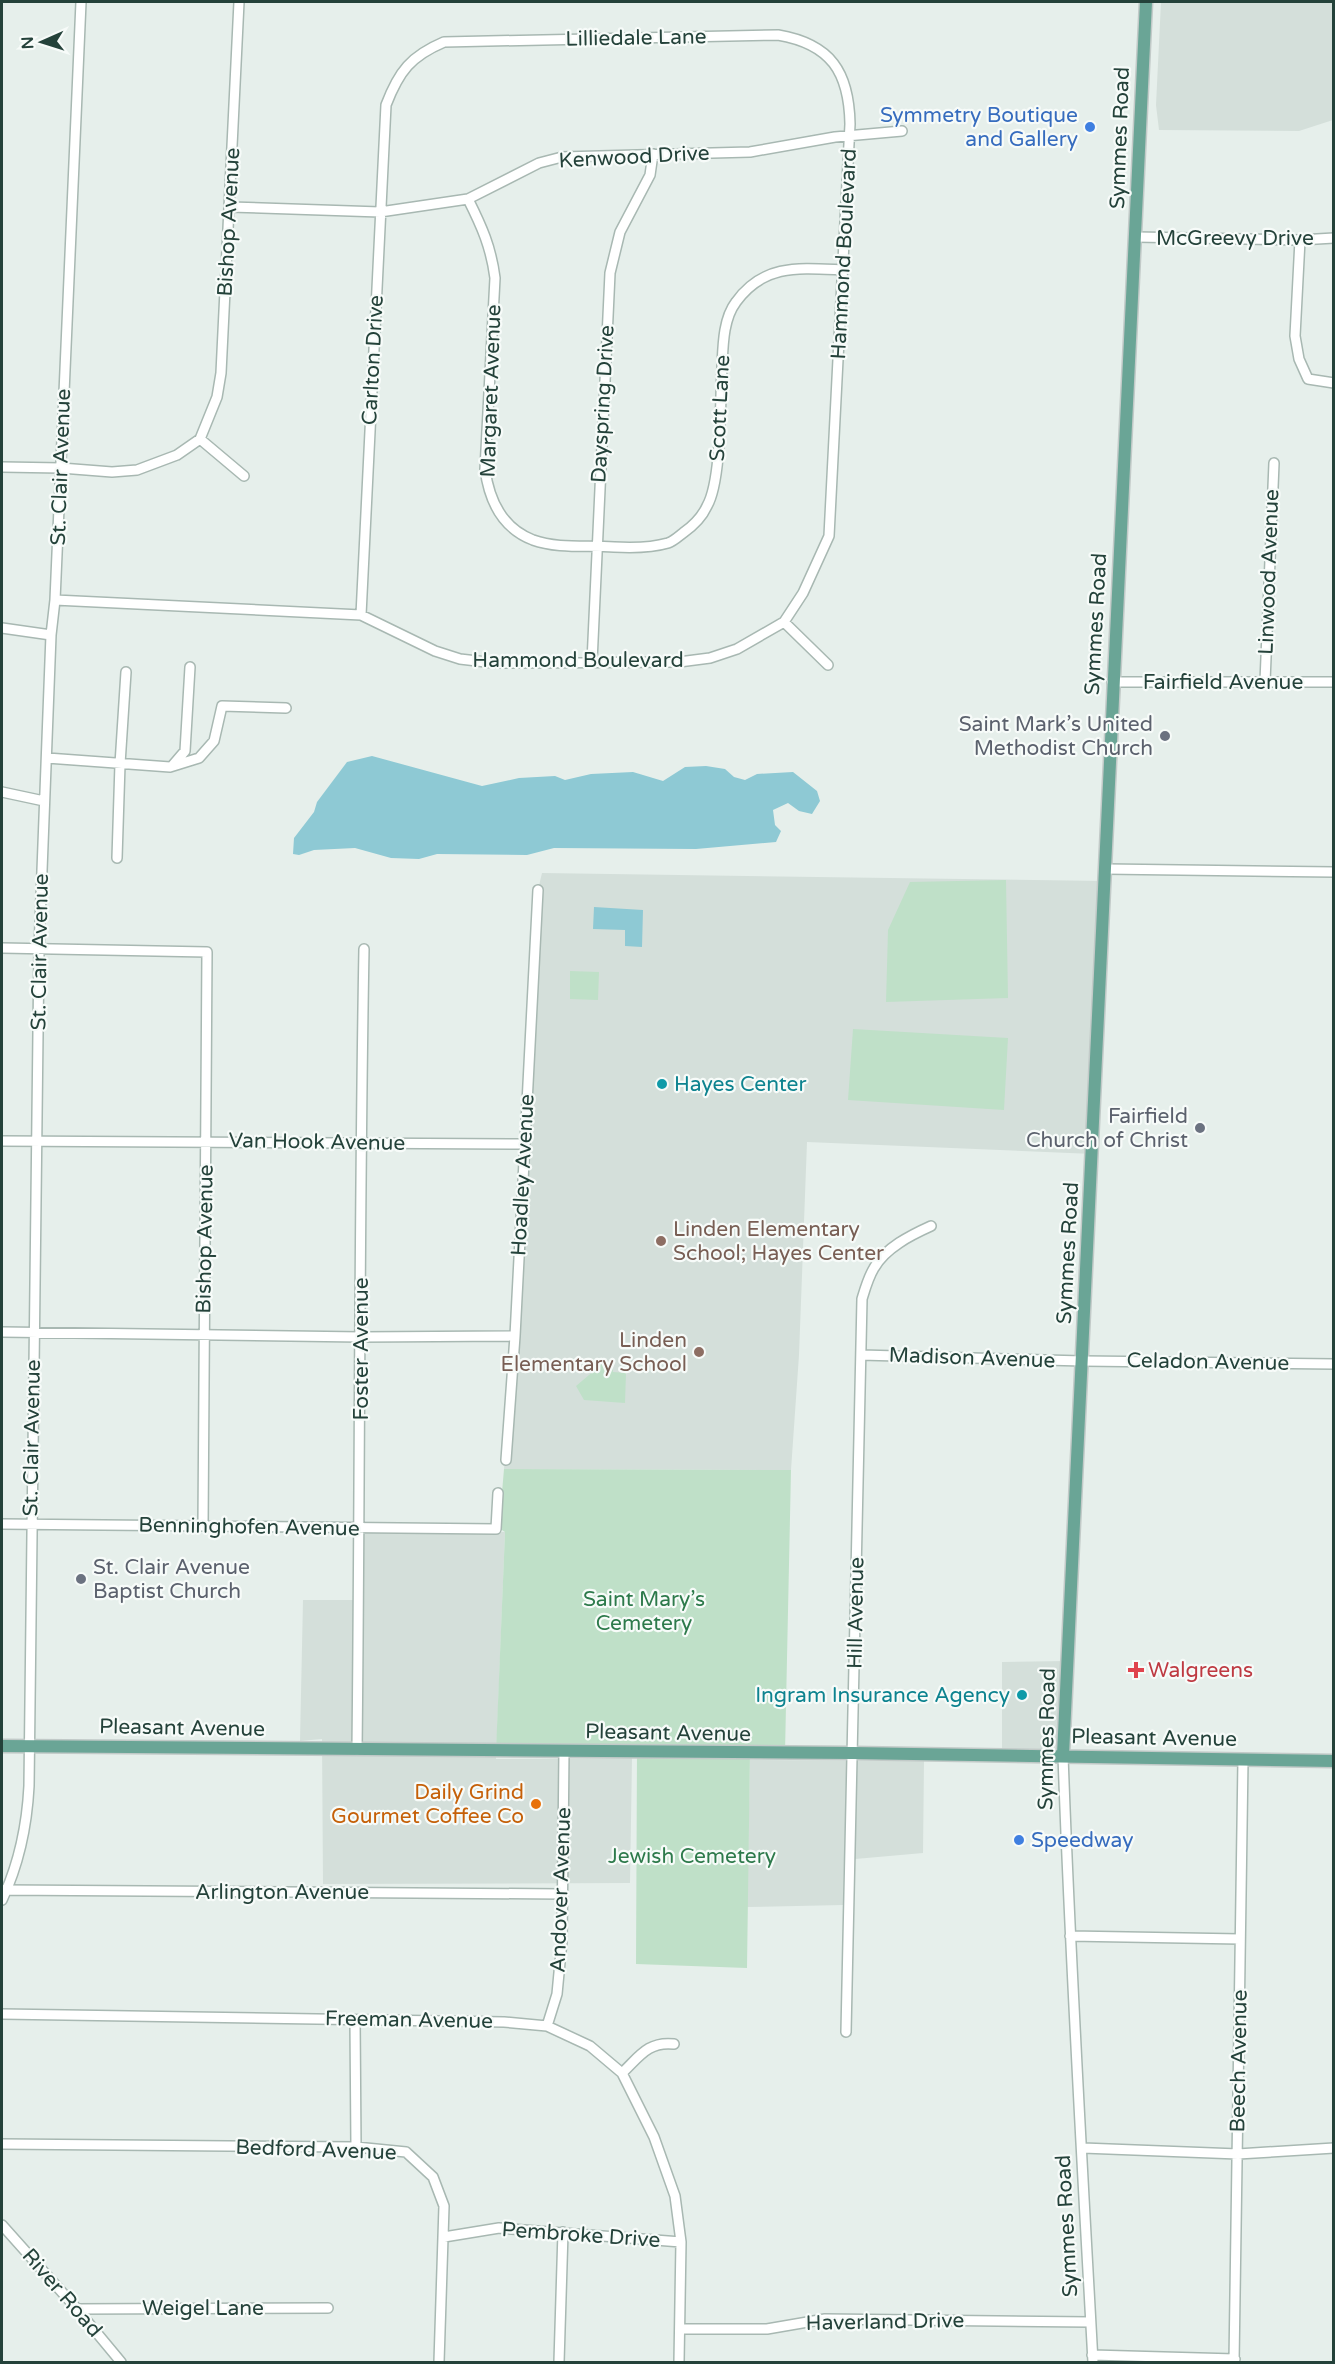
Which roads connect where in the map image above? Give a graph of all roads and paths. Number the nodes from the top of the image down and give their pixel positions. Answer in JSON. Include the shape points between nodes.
{"nodes":[{"id":1,"x":81,"y":2,"type":"edge"},
{"id":2,"x":239,"y":2,"type":"edge"},
{"id":3,"x":1146,"y":2,"type":"edge"},
{"id":4,"x":386,"y":105,"type":"joint"},
{"id":5,"x":902,"y":131,"type":"dead end"},
{"id":6,"x":850,"y":135,"type":"junction"},
{"id":7,"x":653,"y":154,"type":"junction"},
{"id":8,"x":468,"y":199,"type":"junction"},
{"id":9,"x":230,"y":207,"type":"junction"},
{"id":10,"x":380,"y":212,"type":"junction"},
{"id":11,"x":1136,"y":237,"type":"junction"},
{"id":12,"x":1334,"y":238,"type":"edge"},
{"id":13,"x":1300,"y":240,"type":"junction"},
{"id":14,"x":843,"y":270,"type":"junction"},
{"id":15,"x":1334,"y":383,"type":"edge"},
{"id":16,"x":200,"y":439,"type":"junction"},
{"id":17,"x":1274,"y":463,"type":"dead end"},
{"id":18,"x":2,"y":467,"type":"edge"},
{"id":19,"x":61,"y":468,"type":"junction"},
{"id":20,"x":244,"y":476,"type":"dead end"},
{"id":21,"x":596,"y":545,"type":"junction"},
{"id":22,"x":55,"y":600,"type":"junction"},
{"id":23,"x":361,"y":615,"type":"junction"},
{"id":24,"x":784,"y":622,"type":"junction"},
{"id":25,"x":2,"y":628,"type":"edge"},
{"id":26,"x":51,"y":635,"type":"junction"},
{"id":27,"x":592,"y":662,"type":"junction"},
{"id":28,"x":828,"y":665,"type":"dead end"},
{"id":29,"x":190,"y":667,"type":"dead end"},
{"id":30,"x":126,"y":672,"type":"dead end"},
{"id":31,"x":1112,"y":682,"type":"junction"},
{"id":32,"x":1265,"y":682,"type":"junction"},
{"id":33,"x":1334,"y":682,"type":"edge"},
{"id":34,"x":286,"y":708,"type":"dead end"},
{"id":35,"x":47,"y":758,"type":"junction"},
{"id":36,"x":120,"y":764,"type":"junction"},
{"id":37,"x":170,"y":767,"type":"junction"},
{"id":38,"x":2,"y":792,"type":"edge"},
{"id":39,"x":44,"y":801,"type":"junction"},
{"id":40,"x":117,"y":858,"type":"dead end"},
{"id":41,"x":1106,"y":869,"type":"junction"},
{"id":42,"x":1334,"y":873,"type":"edge"},
{"id":43,"x":538,"y":890,"type":"dead end"},
{"id":44,"x":2,"y":948,"type":"edge"},
{"id":45,"x":39,"y":949,"type":"junction"},
{"id":46,"x":364,"y":949,"type":"dead end"},
{"id":47,"x":2,"y":1141,"type":"edge"},
{"id":48,"x":37,"y":1141,"type":"junction"},
{"id":49,"x":207,"y":1141,"type":"junction"},
{"id":50,"x":360,"y":1143,"type":"junction"},
{"id":51,"x":524,"y":1144,"type":"junction"},
{"id":52,"x":931,"y":1226,"type":"dead end"},
{"id":53,"x":2,"y":1332,"type":"edge"},
{"id":54,"x":34,"y":1332,"type":"junction"},
{"id":55,"x":203,"y":1334,"type":"junction"},
{"id":56,"x":515,"y":1336,"type":"junction"},
{"id":57,"x":362,"y":1337,"type":"junction"},
{"id":58,"x":861,"y":1355,"type":"junction"},
{"id":59,"x":1083,"y":1361,"type":"junction"},
{"id":60,"x":1334,"y":1364,"type":"edge"},
{"id":61,"x":506,"y":1460,"type":"dead end"},
{"id":62,"x":498,"y":1494,"type":"dead end"},
{"id":63,"x":2,"y":1524,"type":"edge"},
{"id":64,"x":31,"y":1524,"type":"junction"},
{"id":65,"x":203,"y":1526,"type":"junction"},
{"id":66,"x":359,"y":1529,"type":"junction"},
{"id":67,"x":2,"y":1746,"type":"edge"},
{"id":68,"x":29,"y":1746,"type":"junction"},
{"id":69,"x":357,"y":1750,"type":"junction"},
{"id":70,"x":564,"y":1751,"type":"junction"},
{"id":71,"x":853,"y":1753,"type":"junction"},
{"id":72,"x":1063,"y":1755,"type":"junction"},
{"id":73,"x":1243,"y":1760,"type":"junction"},
{"id":74,"x":1334,"y":1761,"type":"edge"},
{"id":75,"x":3,"y":1893,"type":"edge"},
{"id":76,"x":562,"y":1894,"type":"junction"},
{"id":77,"x":1070,"y":1936,"type":"junction"},
{"id":78,"x":1240,"y":1939,"type":"junction"},
{"id":79,"x":2,"y":2014,"type":"edge"},
{"id":80,"x":355,"y":2020,"type":"junction"},
{"id":81,"x":547,"y":2026,"type":"junction"},
{"id":82,"x":846,"y":2032,"type":"dead end"},
{"id":83,"x":674,"y":2044,"type":"dead end"},
{"id":84,"x":622,"y":2073,"type":"junction"},
{"id":85,"x":2,"y":2144,"type":"edge"},
{"id":86,"x":356,"y":2147,"type":"junction"},
{"id":87,"x":1083,"y":2148,"type":"junction"},
{"id":88,"x":1334,"y":2148,"type":"edge"},
{"id":89,"x":1238,"y":2154,"type":"junction"},
{"id":90,"x":2,"y":2225,"type":"edge"},
{"id":91,"x":563,"y":2232,"type":"junction"},
{"id":92,"x":444,"y":2237,"type":"junction"},
{"id":93,"x":681,"y":2242,"type":"junction"},
{"id":94,"x":328,"y":2308,"type":"dead end"},
{"id":95,"x":77,"y":2309,"type":"junction"},
{"id":96,"x":1090,"y":2322,"type":"junction"},
{"id":97,"x":680,"y":2329,"type":"junction"},
{"id":98,"x":1092,"y":2359,"type":"edge"},
{"id":99,"x":1234,"y":2361,"type":"edge"},
{"id":100,"x":121,"y":2362,"type":"edge"},
{"id":101,"x":439,"y":2362,"type":"edge"},
{"id":102,"x":559,"y":2362,"type":"edge"},
{"id":103,"x":679,"y":2362,"type":"edge"}],
"edges":[{"from":1,"to":19,"type":"street","name":"St. Clair Avenue"},
{"from":2,"to":9,"type":"street","name":"Bishop Avenue"},
{"from":3,"to":11,"type":"main road","name":"Symmes Road"},
{"from":4,"to":6,"type":"street","name":"Lilliedale Lane","via":[[406,65],[424,50],[444,42],[778,35],[817,47],[833,60],[850,104]]},
{"from":4,"to":10,"type":"street","name":"Carlton Drive"},
{"from":5,"to":6,"type":"street","name":"Kenwood Drive"},
{"from":6,"to":7,"type":"street","name":"Kenwood Drive","via":[[750,152]]},
{"from":6,"to":14,"type":"street","name":"Hammond Boulevard"},
{"from":7,"to":8,"type":"street","name":"Kenwood Drive","via":[[562,157]]},
{"from":7,"to":21,"type":"street","name":"Dayspring Drive","via":[[650,175],[620,232],[610,273]]},
{"from":8,"to":10,"type":"street","name":"Kenwood Drive"},
{"from":8,"to":21,"type":"street","name":"Margaret Avenue","via":[[484,231],[495,278],[485,469],[495,507],[527,538],[544,544]]},
{"from":9,"to":10,"type":"street","name":"Kenwood Drive"},
{"from":9,"to":16,"type":"street","name":"Bishop Avenue","via":[[221,373],[217,397]]},
{"from":10,"to":23,"type":"street","name":"Carlton Drive"},
{"from":11,"to":13,"type":"street","name":"McGreevy Drive"},
{"from":11,"to":31,"type":"main road","name":"Symmes Road"},
{"from":12,"to":13,"type":"street","name":"McGreevy Drive"},
{"from":13,"to":15,"type":"street","via":[[1295,336],[1299,359],[1308,379]]},
{"from":14,"to":21,"type":"street","name":"Scott Lane","via":[[799,268],[774,272],[752,285],[735,303],[723,348],[717,471],[708,505],[692,527],[670,543],[638,548]]},
{"from":14,"to":24,"type":"street","name":"Hammond Boulevard","via":[[829,536],[817,566]]},
{"from":16,"to":19,"type":"street","via":[[177,455],[137,470]]},
{"from":16,"to":20,"type":"street"},
{"from":17,"to":32,"type":"street","name":"Linwood Avenue"},
{"from":18,"to":19,"type":"street"},
{"from":19,"to":22,"type":"street","name":"St. Clair Avenue"},
{"from":21,"to":27,"type":"street","name":"Dayspring Drive"},
{"from":22,"to":23,"type":"street","name":"Hammond Boulevard"},
{"from":22,"to":26,"type":"street","name":"St. Clair Avenue"},
{"from":23,"to":27,"type":"street","name":"Hammond Boulevard","via":[[460,659],[494,663]]},
{"from":24,"to":27,"type":"street","name":"Hammond Boulevard","via":[[737,649],[710,658]]},
{"from":24,"to":28,"type":"street"},
{"from":25,"to":26,"type":"street"},
{"from":26,"to":35,"type":"street","name":"St. Clair Avenue"},
{"from":29,"to":37,"type":"street","via":[[185,751]]},
{"from":30,"to":36,"type":"street"},
{"from":31,"to":32,"type":"street","name":"Fairfield Avenue"},
{"from":31,"to":41,"type":"main road","name":"Symmes Road"},
{"from":32,"to":33,"type":"street","name":"Fairfield Avenue"},
{"from":34,"to":37,"type":"street","via":[[222,706],[214,741],[199,758]]},
{"from":35,"to":36,"type":"street"},
{"from":35,"to":39,"type":"street","name":"St. Clair Avenue"},
{"from":36,"to":37,"type":"street"},
{"from":36,"to":40,"type":"street"},
{"from":38,"to":39,"type":"street"},
{"from":39,"to":45,"type":"street","name":"St. Clair Avenue"},
{"from":41,"to":42,"type":"street"},
{"from":41,"to":59,"type":"main road","name":"Symmes Road"},
{"from":43,"to":51,"type":"street","name":"Hoadley Avenue"},
{"from":44,"to":45,"type":"street"},
{"from":45,"to":48,"type":"street","name":"St. Clair Avenue"},
{"from":45,"to":49,"type":"street","name":"Bishop Avenue","via":[[207,952]]},
{"from":46,"to":50,"type":"street","name":"Foster Avenue"},
{"from":47,"to":48,"type":"street","name":"Van Hook Avenue"},
{"from":48,"to":49,"type":"street","name":"Van Hook Avenue"},
{"from":48,"to":54,"type":"street","name":"St. Clair Avenue"},
{"from":49,"to":50,"type":"street","name":"Van Hook Avenue"},
{"from":49,"to":55,"type":"street","name":"Bishop Avenue"},
{"from":50,"to":51,"type":"street","name":"Van Hook Avenue"},
{"from":50,"to":57,"type":"street","name":"Foster Avenue"},
{"from":51,"to":56,"type":"street","name":"Hoadley Avenue"},
{"from":52,"to":58,"type":"street","name":"Hill Avenue","via":[[902,1241],[874,1266],[862,1299]]},
{"from":53,"to":54,"type":"street"},
{"from":54,"to":55,"type":"street"},
{"from":54,"to":64,"type":"street","name":"St. Clair Avenue"},
{"from":55,"to":57,"type":"street"},
{"from":55,"to":65,"type":"street","name":"Bishop Avenue"},
{"from":56,"to":57,"type":"street"},
{"from":56,"to":61,"type":"street","name":"Hoadley Avenue"},
{"from":57,"to":66,"type":"street","name":"Foster Avenue"},
{"from":58,"to":59,"type":"street","name":"Madison Avenue"},
{"from":58,"to":71,"type":"street","name":"Hill Avenue"},
{"from":59,"to":60,"type":"street","name":"Celadon Avenue"},
{"from":59,"to":72,"type":"main road","name":"Symmes Road"},
{"from":62,"to":66,"type":"street","name":"Benninghofen Avenue","via":[[496,1529]]},
{"from":63,"to":64,"type":"street","name":"Benninghofen Avenue"},
{"from":64,"to":65,"type":"street","name":"Benninghofen Avenue"},
{"from":64,"to":68,"type":"street","name":"St. Clair Avenue"},
{"from":65,"to":66,"type":"street","name":"Benninghofen Avenue"},
{"from":66,"to":69,"type":"street","name":"Foster Avenue"},
{"from":67,"to":68,"type":"main road","name":"Pleasant Avenue"},
{"from":68,"to":69,"type":"main road","name":"Pleasant Avenue"},
{"from":68,"to":75,"type":"street","name":"St. Clair Avenue","via":[[25,1827]]},
{"from":69,"to":70,"type":"main road","name":"Pleasant Avenue"},
{"from":70,"to":71,"type":"main road","name":"Pleasant Avenue"},
{"from":70,"to":76,"type":"street","name":"Andover Avenue"},
{"from":71,"to":72,"type":"main road","name":"Pleasant Avenue"},
{"from":71,"to":82,"type":"street","name":"Hill Avenue"},
{"from":72,"to":73,"type":"main road","name":"Pleasant Avenue"},
{"from":72,"to":77,"type":"street","name":"Symmes Road"},
{"from":73,"to":74,"type":"main road","name":"Pleasant Avenue"},
{"from":73,"to":78,"type":"street","name":"Beech Avenue"},
{"from":75,"to":76,"type":"street","name":"Arlington Avenue"},
{"from":76,"to":81,"type":"street","name":"Andover Avenue","via":[[557,1994]]},
{"from":77,"to":78,"type":"street"},
{"from":77,"to":87,"type":"street","name":"Symmes Road"},
{"from":78,"to":89,"type":"street","name":"Beech Avenue"},
{"from":79,"to":80,"type":"street","name":"Freeman Avenue"},
{"from":80,"to":81,"type":"street","name":"Freeman Avenue"},
{"from":80,"to":86,"type":"street"},
{"from":81,"to":84,"type":"street","name":"Freeman Avenue","via":[[590,2046]]},
{"from":83,"to":84,"type":"street","via":[[652,2046]]},
{"from":84,"to":93,"type":"street","name":"Freeman Avenue","via":[[654,2137],[675,2196]]},
{"from":85,"to":86,"type":"street","name":"Bedford Avenue"},
{"from":86,"to":92,"type":"street","name":"Bedford Avenue","via":[[406,2152],[433,2177],[444,2206]]},
{"from":87,"to":89,"type":"street"},
{"from":87,"to":96,"type":"street","name":"Symmes Road"},
{"from":88,"to":89,"type":"street"},
{"from":89,"to":99,"type":"street","name":"Beech Avenue"},
{"from":90,"to":95,"type":"street","name":"River Road"},
{"from":91,"to":92,"type":"street","name":"Pembroke Drive","via":[[499,2228]]},
{"from":91,"to":93,"type":"street","name":"Pembroke Drive"},
{"from":91,"to":102,"type":"street"},
{"from":92,"to":101,"type":"street","name":"Bedford Avenue"},
{"from":93,"to":97,"type":"street","name":"Freeman Avenue"},
{"from":94,"to":95,"type":"street","name":"Weigel Lane"},
{"from":95,"to":100,"type":"street","name":"River Road"},
{"from":96,"to":97,"type":"street","name":"Haverland Drive","via":[[825,2319],[767,2329]]},
{"from":96,"to":98,"type":"street","name":"Symmes Road"},
{"from":97,"to":103,"type":"street","name":"Freeman Avenue"},
{"from":98,"to":99,"type":"street"}]}
